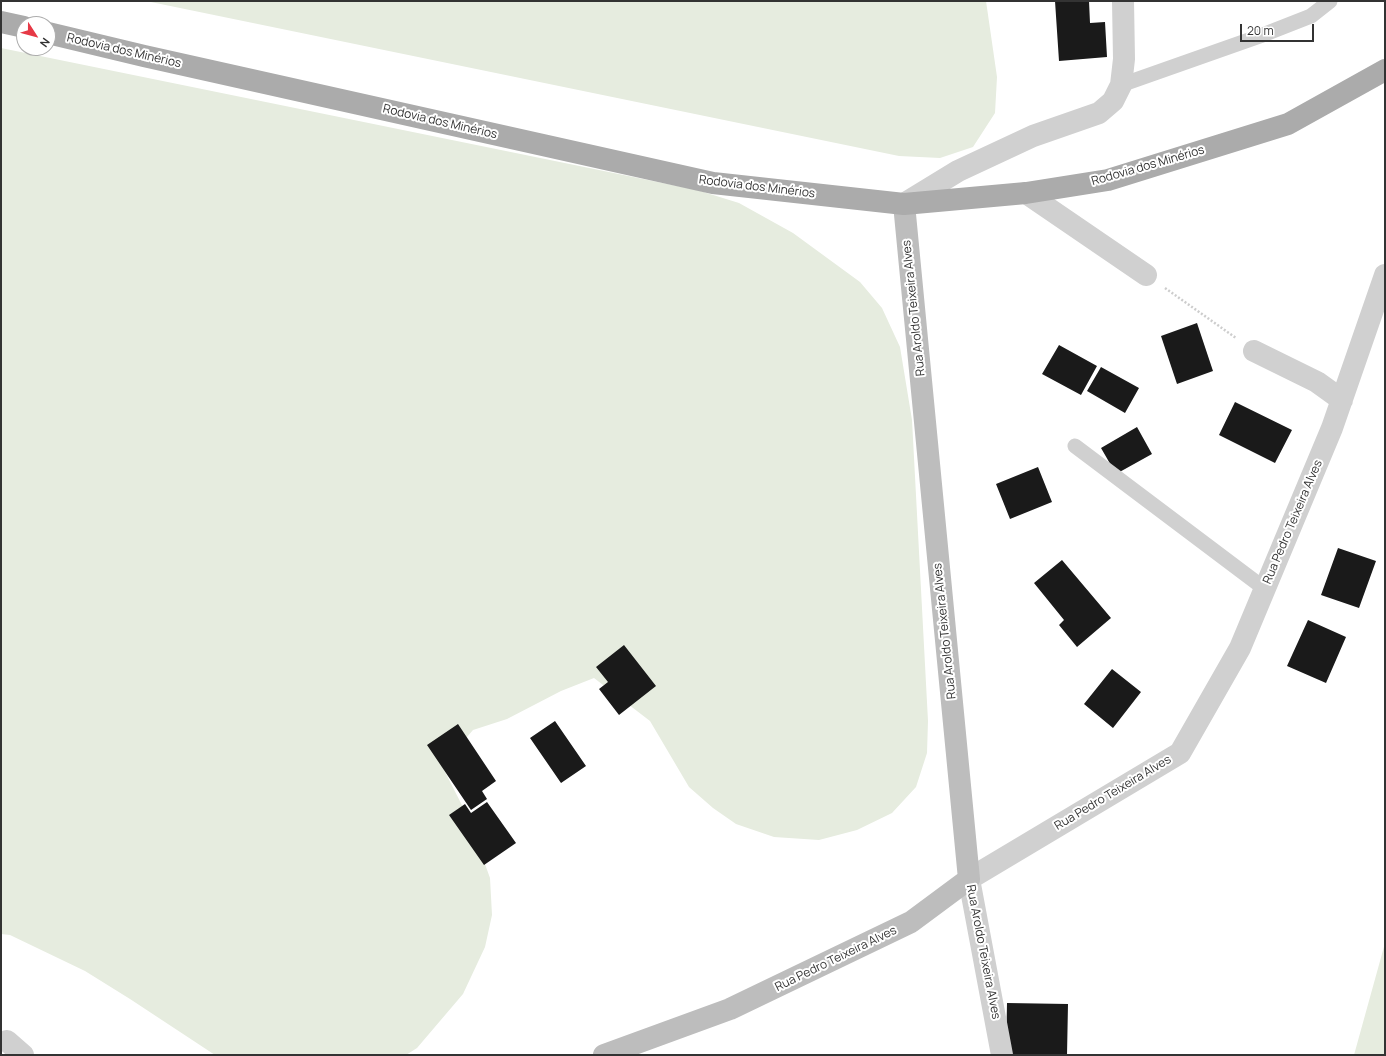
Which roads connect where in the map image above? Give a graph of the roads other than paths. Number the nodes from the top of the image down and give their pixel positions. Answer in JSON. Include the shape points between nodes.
{"nodes":[{"id":1,"x":1123,"y":1,"type":"edge"},
{"id":2,"x":1330,"y":1,"type":"edge"},
{"id":3,"x":1,"y":22,"type":"edge"},
{"id":4,"x":16,"y":25,"type":"edge"},
{"id":5,"x":56,"y":35,"type":"edge"},
{"id":6,"x":1385,"y":70,"type":"edge"},
{"id":7,"x":1121,"y":85,"type":"junction"},
{"id":8,"x":1026,"y":194,"type":"junction"},
{"id":9,"x":904,"y":204,"type":"junction"},
{"id":10,"x":1146,"y":275,"type":"road end"},
{"id":11,"x":1385,"y":275,"type":"edge"},
{"id":12,"x":1254,"y":351,"type":"road end"},
{"id":13,"x":1342,"y":400,"type":"junction"},
{"id":14,"x":1075,"y":446,"type":"dead end"},
{"id":15,"x":1265,"y":589,"type":"junction"},
{"id":16,"x":969,"y":879,"type":"junction"},
{"id":17,"x":604,"y":1055,"type":"edge"},
{"id":18,"x":1002,"y":1055,"type":"edge"}],
"edges":[{"from":1,"to":7,"type":"street","via":[[1124,59]]},
{"from":2,"to":7,"type":"lane","via":[[1311,16]]},
{"from":3,"to":4,"type":"main road"},
{"from":5,"to":9,"type":"main road","name":"Rodovia dos Minérios","via":[[713,183]]},
{"from":6,"to":8,"type":"main road","name":"Rodovia dos Minérios","via":[[1288,124],[1108,180]]},
{"from":7,"to":9,"type":"street","via":[[1114,101],[1100,112],[1033,136],[958,172]]},
{"from":8,"to":9,"type":"main road","name":"Rodovia dos Minérios"},
{"from":8,"to":10,"type":"street"},
{"from":9,"to":16,"type":"street","name":"Rua Aroldo Teixeira Alves"},
{"from":11,"to":13,"type":"street","name":"Rua Pedro Teixeira Alves"},
{"from":12,"to":13,"type":"street","via":[[1317,382]]},
{"from":13,"to":15,"type":"street","name":"Rua Pedro Teixeira Alves"},
{"from":14,"to":15,"type":"lane"},
{"from":15,"to":16,"type":"street","name":"Rua Pedro Teixeira Alves","via":[[1240,648],[1180,754]]},
{"from":16,"to":17,"type":"street","name":"Rua Pedro Teixeira Alves","via":[[911,922],[730,1009]]},
{"from":16,"to":18,"type":"street","name":"Rua Aroldo Teixeira Alves"}]}
